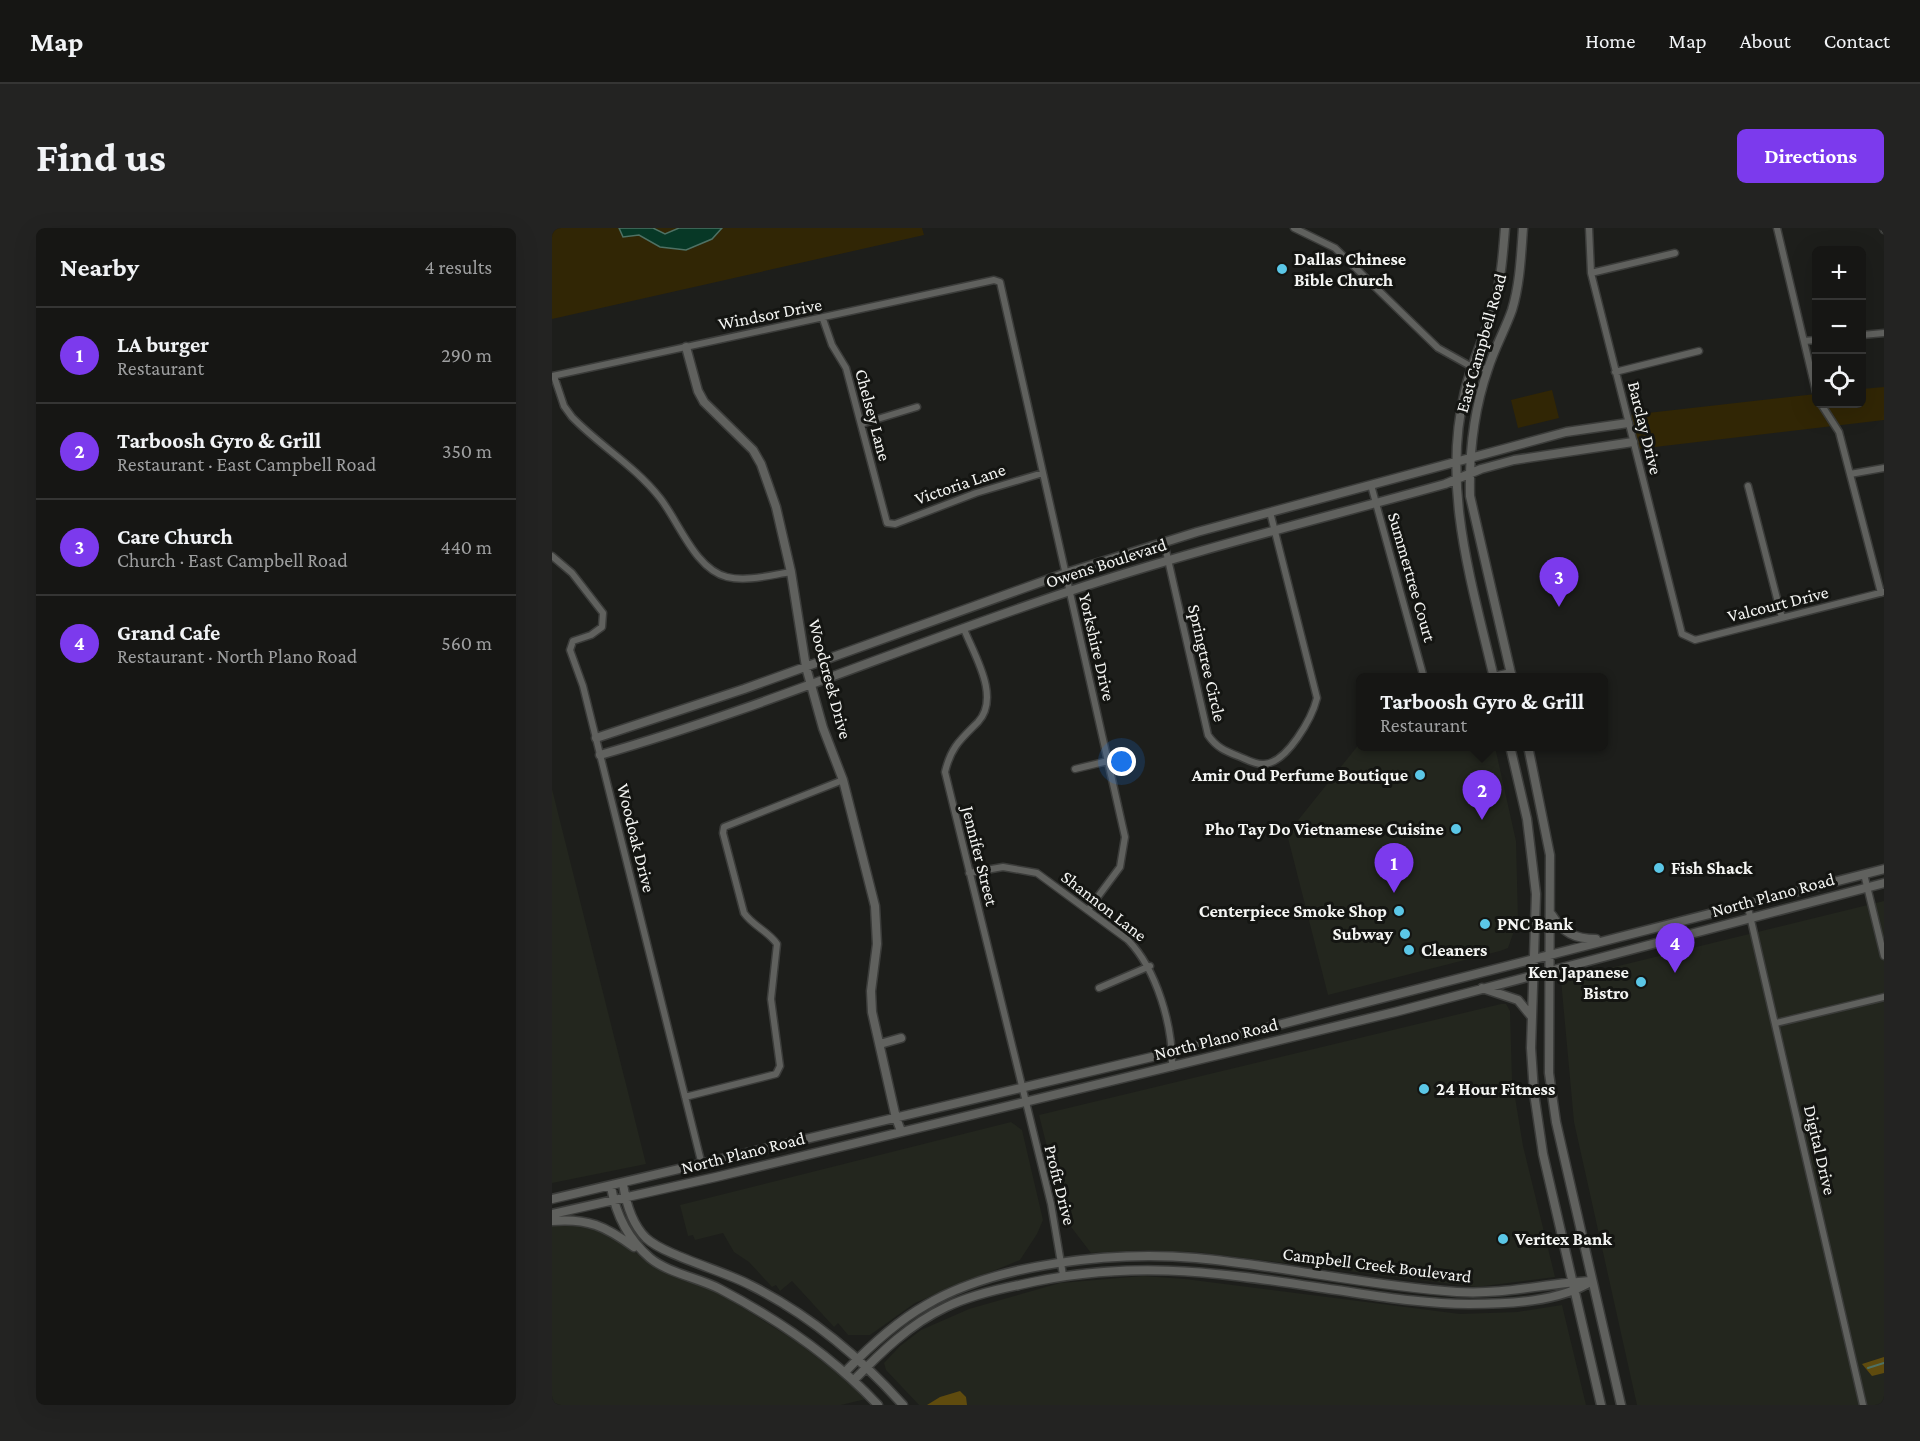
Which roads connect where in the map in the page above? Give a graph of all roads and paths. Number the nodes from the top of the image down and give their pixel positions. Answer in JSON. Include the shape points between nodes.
{"nodes":[{"id":1,"x":1294,"y":228,"type":"edge"},
{"id":2,"x":1505,"y":228,"type":"edge"},
{"id":3,"x":1523,"y":228,"type":"edge"},
{"id":4,"x":1589,"y":228,"type":"edge"},
{"id":5,"x":1777,"y":228,"type":"edge"},
{"id":6,"x":1675,"y":253,"type":"dead end"},
{"id":7,"x":1591,"y":273,"type":"junction"},
{"id":8,"x":994,"y":280,"type":"joint"},
{"id":9,"x":823,"y":319,"type":"junction"},
{"id":10,"x":1884,"y":333,"type":"edge"},
{"id":11,"x":1866,"y":335,"type":"edge"},
{"id":12,"x":1812,"y":340,"type":"edge"},
{"id":13,"x":1804,"y":341,"type":"junction"},
{"id":14,"x":686,"y":346,"type":"junction"},
{"id":15,"x":1699,"y":351,"type":"dead end"},
{"id":16,"x":1472,"y":367,"type":"junction"},
{"id":17,"x":1488,"y":369,"type":"junction"},
{"id":18,"x":1615,"y":372,"type":"junction"},
{"id":19,"x":1812,"y":375,"type":"edge"},
{"id":20,"x":553,"y":376,"type":"edge"},
{"id":21,"x":917,"y":407,"type":"dead end"},
{"id":22,"x":1824,"y":408,"type":"edge"},
{"id":23,"x":1628,"y":423,"type":"junction"},
{"id":24,"x":861,"y":424,"type":"junction"},
{"id":25,"x":1633,"y":442,"type":"junction"},
{"id":26,"x":1471,"y":459,"type":"junction"},
{"id":27,"x":1455,"y":463,"type":"junction"},
{"id":28,"x":1884,"y":468,"type":"edge"},
{"id":29,"x":1043,"y":473,"type":"junction"},
{"id":30,"x":1470,"y":474,"type":"junction"},
{"id":31,"x":1850,"y":474,"type":"junction"},
{"id":32,"x":1455,"y":480,"type":"junction"},
{"id":33,"x":1371,"y":485,"type":"junction"},
{"id":34,"x":1748,"y":486,"type":"dead end"},
{"id":35,"x":1376,"y":503,"type":"junction"},
{"id":36,"x":1270,"y":512,"type":"junction"},
{"id":37,"x":887,"y":523,"type":"joint"},
{"id":38,"x":1274,"y":530,"type":"junction"},
{"id":39,"x":1164,"y":542,"type":"junction"},
{"id":40,"x":552,"y":556,"type":"edge"},
{"id":41,"x":1168,"y":560,"type":"junction"},
{"id":42,"x":791,"y":572,"type":"junction"},
{"id":43,"x":1066,"y":573,"type":"junction"},
{"id":44,"x":1070,"y":591,"type":"junction"},
{"id":45,"x":1882,"y":593,"type":"edge"},
{"id":46,"x":1782,"y":618,"type":"junction"},
{"id":47,"x":964,"y":629,"type":"junction"},
{"id":48,"x":1682,"y":634,"type":"joint"},
{"id":49,"x":806,"y":667,"type":"junction"},
{"id":50,"x":1423,"y":673,"type":"edge"},
{"id":51,"x":1493,"y":673,"type":"edge"},
{"id":52,"x":1512,"y":673,"type":"edge"},
{"id":53,"x":811,"y":686,"type":"junction"},
{"id":54,"x":596,"y":738,"type":"junction"},
{"id":55,"x":1511,"y":751,"type":"edge"},
{"id":56,"x":1529,"y":751,"type":"edge"},
{"id":57,"x":600,"y":754,"type":"junction"},
{"id":58,"x":1108,"y":761,"type":"junction"},
{"id":59,"x":1076,"y":769,"type":"dead end"},
{"id":60,"x":1535,"y":778,"type":"junction"},
{"id":61,"x":843,"y":780,"type":"junction"},
{"id":62,"x":1518,"y":782,"type":"junction"},
{"id":63,"x":1884,"y":869,"type":"edge"},
{"id":64,"x":969,"y":873,"type":"junction"},
{"id":65,"x":1864,"y":874,"type":"junction"},
{"id":66,"x":1884,"y":883,"type":"edge"},
{"id":67,"x":1868,"y":887,"type":"junction"},
{"id":68,"x":1747,"y":902,"type":"junction"},
{"id":69,"x":1088,"y":910,"type":"junction"},
{"id":70,"x":1551,"y":915,"type":"junction"},
{"id":71,"x":1751,"y":917,"type":"junction"},
{"id":72,"x":1609,"y":939,"type":"junction"},
{"id":73,"x":1550,"y":955,"type":"junction"},
{"id":74,"x":1884,"y":956,"type":"edge"},
{"id":75,"x":1533,"y":959,"type":"junction"},
{"id":76,"x":1150,"y":966,"type":"junction"},
{"id":77,"x":1550,"y":970,"type":"junction"},
{"id":78,"x":1533,"y":975,"type":"junction"},
{"id":79,"x":1099,"y":988,"type":"dead end"},
{"id":80,"x":1481,"y":988,"type":"junction"},
{"id":81,"x":1395,"y":996,"type":"junction"},
{"id":82,"x":1884,"y":997,"type":"edge"},
{"id":83,"x":1395,"y":1012,"type":"junction"},
{"id":84,"x":1532,"y":1017,"type":"junction"},
{"id":85,"x":1776,"y":1023,"type":"junction"},
{"id":86,"x":901,"y":1038,"type":"dead end"},
{"id":87,"x":880,"y":1044,"type":"junction"},
{"id":88,"x":1173,"y":1052,"type":"junction"},
{"id":89,"x":1172,"y":1067,"type":"junction"},
{"id":90,"x":1022,"y":1088,"type":"junction"},
{"id":91,"x":685,"y":1097,"type":"junction"},
{"id":92,"x":1024,"y":1103,"type":"junction"},
{"id":93,"x":896,"y":1118,"type":"junction"},
{"id":94,"x":901,"y":1131,"type":"junction"},
{"id":95,"x":702,"y":1165,"type":"junction"},
{"id":96,"x":716,"y":1177,"type":"junction"},
{"id":97,"x":622,"y":1184,"type":"junction"},
{"id":98,"x":610,"y":1187,"type":"junction"},
{"id":99,"x":625,"y":1198,"type":"junction"},
{"id":100,"x":552,"y":1199,"type":"edge"},
{"id":101,"x":613,"y":1200,"type":"junction"},
{"id":102,"x":552,"y":1214,"type":"edge"},
{"id":103,"x":552,"y":1221,"type":"edge"},
{"id":104,"x":1156,"y":1257,"type":"junction"},
{"id":105,"x":651,"y":1259,"type":"junction"},
{"id":106,"x":1061,"y":1263,"type":"junction"},
{"id":107,"x":1155,"y":1269,"type":"junction"},
{"id":108,"x":1063,"y":1275,"type":"junction"},
{"id":109,"x":1319,"y":1275,"type":"junction"},
{"id":110,"x":1592,"y":1281,"type":"junction"},
{"id":111,"x":1572,"y":1282,"type":"junction"},
{"id":112,"x":1317,"y":1287,"type":"junction"},
{"id":113,"x":1449,"y":1291,"type":"junction"},
{"id":114,"x":1575,"y":1292,"type":"junction"},
{"id":115,"x":950,"y":1293,"type":"junction"},
{"id":116,"x":954,"y":1304,"type":"junction"},
{"id":117,"x":1448,"y":1304,"type":"junction"},
{"id":118,"x":857,"y":1359,"type":"junction"},
{"id":119,"x":866,"y":1368,"type":"junction"},
{"id":120,"x":846,"y":1371,"type":"junction"},
{"id":121,"x":854,"y":1380,"type":"junction"},
{"id":122,"x":878,"y":1405,"type":"edge"},
{"id":123,"x":903,"y":1405,"type":"edge"},
{"id":124,"x":1601,"y":1405,"type":"edge"},
{"id":125,"x":1621,"y":1405,"type":"edge"},
{"id":126,"x":1863,"y":1405,"type":"edge"}],
"edges":[{"from":1,"to":16,"type":"street","via":[[1335,248],[1438,348]]},
{"from":2,"to":16,"type":"main road","name":"East Campbell Road","via":[[1495,303]]},
{"from":3,"to":17,"type":"main road","name":"East Campbell Road","via":[[1512,308]]},
{"from":4,"to":7,"type":"street","name":"Barclay Drive"},
{"from":5,"to":13,"type":"street"},
{"from":6,"to":7,"type":"street"},
{"from":7,"to":18,"type":"street","name":"Barclay Drive"},
{"from":8,"to":9,"type":"street","name":"Windsor Drive"},
{"from":8,"to":29,"type":"street","name":"Yorkshire Drive","via":[[1003,285]]},
{"from":9,"to":14,"type":"street","name":"Windsor Drive"},
{"from":9,"to":24,"type":"street","name":"Chelsey Lane","via":[[846,368]]},
{"from":10,"to":11,"type":"street"},
{"from":12,"to":13,"type":"street"},
{"from":13,"to":19,"type":"street"},
{"from":14,"to":20,"type":"street","name":"Windsor Drive"},
{"from":14,"to":42,"type":"main road","name":"Woodcreek Drive","via":[[704,402],[741,436],[761,464]]},
{"from":15,"to":18,"type":"street"},
{"from":16,"to":17,"type":"street"},
{"from":16,"to":27,"type":"main road","name":"East Campbell Road"},
{"from":17,"to":26,"type":"main road","name":"East Campbell Road","via":[[1477,411]]},
{"from":18,"to":23,"type":"street","name":"Barclay Drive"},
{"from":20,"to":42,"type":"street","via":[[572,417],[639,474],[702,560],[714,570],[727,577],[752,579]]},
{"from":21,"to":24,"type":"street"},
{"from":22,"to":31,"type":"street","via":[[1836,424]]},
{"from":23,"to":25,"type":"street","name":"Barclay Drive"},
{"from":23,"to":26,"type":"main road","name":"Owens Boulevard","via":[[1572,430]]},
{"from":24,"to":37,"type":"street","name":"Chelsey Lane"},
{"from":25,"to":30,"type":"main road","name":"Owens Boulevard","via":[[1530,456]]},
{"from":25,"to":48,"type":"street","name":"Barclay Drive"},
{"from":26,"to":27,"type":"main road","name":"Owens Boulevard"},
{"from":26,"to":30,"type":"main road","name":"East Campbell Road"},
{"from":27,"to":32,"type":"main road","name":"East Campbell Road"},
{"from":27,"to":33,"type":"main road","name":"Owens Boulevard"},
{"from":28,"to":31,"type":"street"},
{"from":29,"to":37,"type":"street","name":"Victoria Lane","via":[[895,524]]},
{"from":29,"to":43,"type":"street","name":"Yorkshire Drive"},
{"from":30,"to":32,"type":"main road","name":"Owens Boulevard"},
{"from":30,"to":52,"type":"main road","name":"East Campbell Road","via":[[1470,496]]},
{"from":31,"to":45,"type":"street"},
{"from":32,"to":35,"type":"main road","name":"Owens Boulevard"},
{"from":32,"to":51,"type":"main road","name":"East Campbell Road","via":[[1462,543]]},
{"from":33,"to":35,"type":"street","name":"Summertree Court"},
{"from":33,"to":36,"type":"main road","name":"Owens Boulevard"},
{"from":34,"to":46,"type":"street"},
{"from":35,"to":38,"type":"main road","name":"Owens Boulevard"},
{"from":35,"to":50,"type":"street","name":"Summertree Court"},
{"from":36,"to":38,"type":"street","name":"Springtree Circle"},
{"from":36,"to":39,"type":"main road","name":"Owens Boulevard"},
{"from":38,"to":41,"type":"main road","name":"Owens Boulevard"},
{"from":38,"to":41,"type":"street","name":"Springtree Circle","via":[[1317,698],[1311,720],[1280,759],[1266,764],[1256,764],[1221,749],[1208,735]]},
{"from":39,"to":41,"type":"street","name":"Springtree Circle"},
{"from":39,"to":43,"type":"main road","name":"Owens Boulevard"},
{"from":40,"to":54,"type":"street","name":"Woodoak Drive","via":[[572,573],[603,613],[602,627],[570,644]]},
{"from":41,"to":44,"type":"main road","name":"Owens Boulevard"},
{"from":42,"to":49,"type":"main road","name":"Woodcreek Drive"},
{"from":43,"to":44,"type":"street","name":"Yorkshire Drive"},
{"from":43,"to":49,"type":"main road","name":"Owens Boulevard"},
{"from":44,"to":47,"type":"main road","name":"Owens Boulevard"},
{"from":44,"to":58,"type":"street","name":"Yorkshire Drive"},
{"from":45,"to":46,"type":"street","name":"Valcourt Drive"},
{"from":46,"to":48,"type":"street","name":"Valcourt Drive","via":[[1695,640]]},
{"from":47,"to":53,"type":"main road","name":"Owens Boulevard"},
{"from":47,"to":64,"type":"street","name":"Jennifer Street","via":[[984,678],[986,708],[950,753],[945,772]]},
{"from":49,"to":53,"type":"main road","name":"Woodcreek Drive"},
{"from":49,"to":54,"type":"main road","name":"Owens Boulevard"},
{"from":53,"to":57,"type":"main road","name":"Owens Boulevard","via":[[728,716]]},
{"from":53,"to":61,"type":"main road","name":"Woodcreek Drive"},
{"from":54,"to":57,"type":"street","name":"Woodoak Drive"},
{"from":55,"to":62,"type":"main road"},
{"from":56,"to":60,"type":"main road"},
{"from":57,"to":91,"type":"street","name":"Woodoak Drive"},
{"from":58,"to":59,"type":"street"},
{"from":58,"to":69,"type":"street","name":"Yorkshire Drive","via":[[1125,837],[1122,860],[1114,878]]},
{"from":60,"to":62,"type":"main road"},
{"from":60,"to":70,"type":"main road","via":[[1550,855]]},
{"from":61,"to":87,"type":"main road","name":"Woodcreek Drive","via":[[878,921],[871,1003]]},
{"from":61,"to":91,"type":"street","via":[[724,827],[744,913],[777,944],[771,999],[780,1066],[776,1074]]},
{"from":62,"to":75,"type":"main road","via":[[1527,819],[1536,894]]},
{"from":63,"to":65,"type":"main road","name":"North Plano Road"},
{"from":64,"to":69,"type":"street","name":"Shannon Lane","via":[[1003,867],[1037,873]]},
{"from":64,"to":90,"type":"street","name":"Jennifer Street"},
{"from":65,"to":67,"type":"street"},
{"from":65,"to":68,"type":"main road","name":"North Plano Road"},
{"from":66,"to":67,"type":"main road","name":"North Plano Road"},
{"from":67,"to":71,"type":"main road","name":"North Plano Road"},
{"from":67,"to":74,"type":"street"},
{"from":68,"to":71,"type":"street","name":"Digital Drive"},
{"from":68,"to":72,"type":"main road","name":"North Plano Road"},
{"from":69,"to":76,"type":"street","name":"Shannon Lane","via":[[1128,940]]},
{"from":70,"to":72,"type":"main road","via":[[1573,936]]},
{"from":70,"to":73,"type":"main road"},
{"from":71,"to":77,"type":"main road","name":"North Plano Road"},
{"from":71,"to":85,"type":"street","name":"Digital Drive"},
{"from":72,"to":73,"type":"main road","name":"North Plano Road"},
{"from":73,"to":75,"type":"main road","name":"North Plano Road"},
{"from":73,"to":77,"type":"main road"},
{"from":75,"to":78,"type":"main road"},
{"from":75,"to":81,"type":"main road","name":"North Plano Road"},
{"from":76,"to":79,"type":"street"},
{"from":76,"to":88,"type":"street","name":"Shannon Lane"},
{"from":77,"to":78,"type":"main road","name":"North Plano Road"},
{"from":77,"to":110,"type":"main road","via":[[1549,1073],[1556,1122]]},
{"from":78,"to":80,"type":"main road","name":"North Plano Road"},
{"from":78,"to":84,"type":"main road"},
{"from":80,"to":83,"type":"main road","name":"North Plano Road"},
{"from":80,"to":84,"type":"main road","via":[[1518,1000]]},
{"from":81,"to":83,"type":"main road"},
{"from":81,"to":88,"type":"main road","name":"North Plano Road"},
{"from":82,"to":85,"type":"street"},
{"from":83,"to":89,"type":"main road","name":"North Plano Road"},
{"from":84,"to":111,"type":"main road","via":[[1532,1070],[1543,1154]]},
{"from":85,"to":126,"type":"street","name":"Digital Drive"},
{"from":86,"to":87,"type":"main road"},
{"from":87,"to":93,"type":"main road","name":"Woodcreek Drive"},
{"from":88,"to":89,"type":"street","name":"Shannon Lane"},
{"from":88,"to":90,"type":"main road","name":"North Plano Road"},
{"from":89,"to":92,"type":"main road","name":"North Plano Road"},
{"from":90,"to":92,"type":"street","name":"Jennifer Street"},
{"from":90,"to":93,"type":"main road","name":"North Plano Road"},
{"from":91,"to":95,"type":"street","name":"Woodoak Drive"},
{"from":92,"to":94,"type":"main road","name":"North Plano Road"},
{"from":92,"to":106,"type":"street","name":"Profit Drive","via":[[1051,1204]]},
{"from":93,"to":94,"type":"main road","name":"Woodcreek Drive"},
{"from":93,"to":95,"type":"main road","name":"North Plano Road"},
{"from":94,"to":96,"type":"main road","name":"North Plano Road"},
{"from":95,"to":96,"type":"main road"},
{"from":95,"to":97,"type":"main road","name":"North Plano Road"},
{"from":96,"to":99,"type":"main road","name":"North Plano Road"},
{"from":97,"to":98,"type":"main road","name":"North Plano Road"},
{"from":97,"to":99,"type":"main road"},
{"from":98,"to":100,"type":"main road","name":"North Plano Road"},
{"from":98,"to":101,"type":"main road"},
{"from":99,"to":101,"type":"main road","name":"North Plano Road"},
{"from":99,"to":118,"type":"main road","via":[[639,1229],[656,1245],[713,1267],[779,1301]]},
{"from":101,"to":102,"type":"main road","name":"North Plano Road"},
{"from":101,"to":105,"type":"main road","via":[[628,1234]]},
{"from":103,"to":105,"type":"main road","via":[[594,1223],[619,1235]]},
{"from":104,"to":106,"type":"main road","name":"Campbell Creek Boulevard"},
{"from":104,"to":107,"type":"main road"},
{"from":104,"to":109,"type":"main road","name":"Campbell Creek Boulevard","via":[[1195,1258]]},
{"from":105,"to":120,"type":"main road","via":[[748,1304]]},
{"from":106,"to":108,"type":"street","name":"Profit Drive"},
{"from":106,"to":115,"type":"main road","name":"Campbell Creek Boulevard"},
{"from":107,"to":108,"type":"main road","name":"Campbell Creek Boulevard"},
{"from":107,"to":112,"type":"main road","name":"Campbell Creek Boulevard"},
{"from":108,"to":116,"type":"main road","name":"Campbell Creek Boulevard"},
{"from":109,"to":112,"type":"main road"},
{"from":109,"to":113,"type":"main road","name":"Campbell Creek Boulevard"},
{"from":110,"to":111,"type":"main road","name":"Campbell Creek Boulevard"},
{"from":110,"to":114,"type":"main road","name":"Campbell Creek Boulevard"},
{"from":110,"to":125,"type":"main road"},
{"from":111,"to":113,"type":"main road","name":"Campbell Creek Boulevard","via":[[1515,1292]]},
{"from":111,"to":114,"type":"main road"},
{"from":112,"to":117,"type":"main road","name":"Campbell Creek Boulevard"},
{"from":113,"to":117,"type":"main road"},
{"from":114,"to":117,"type":"main road","name":"Campbell Creek Boulevard","via":[[1484,1305]]},
{"from":114,"to":124,"type":"main road"},
{"from":115,"to":116,"type":"main road"},
{"from":115,"to":118,"type":"main road","name":"Campbell Creek Boulevard","via":[[911,1314]]},
{"from":116,"to":119,"type":"main road","name":"Campbell Creek Boulevard","via":[[919,1323]]},
{"from":118,"to":119,"type":"main road"},
{"from":118,"to":120,"type":"main road","name":"Campbell Creek Boulevard"},
{"from":119,"to":121,"type":"main road","name":"Campbell Creek Boulevard"},
{"from":119,"to":123,"type":"main road"},
{"from":120,"to":121,"type":"main road"},
{"from":121,"to":122,"type":"main road"}]}
